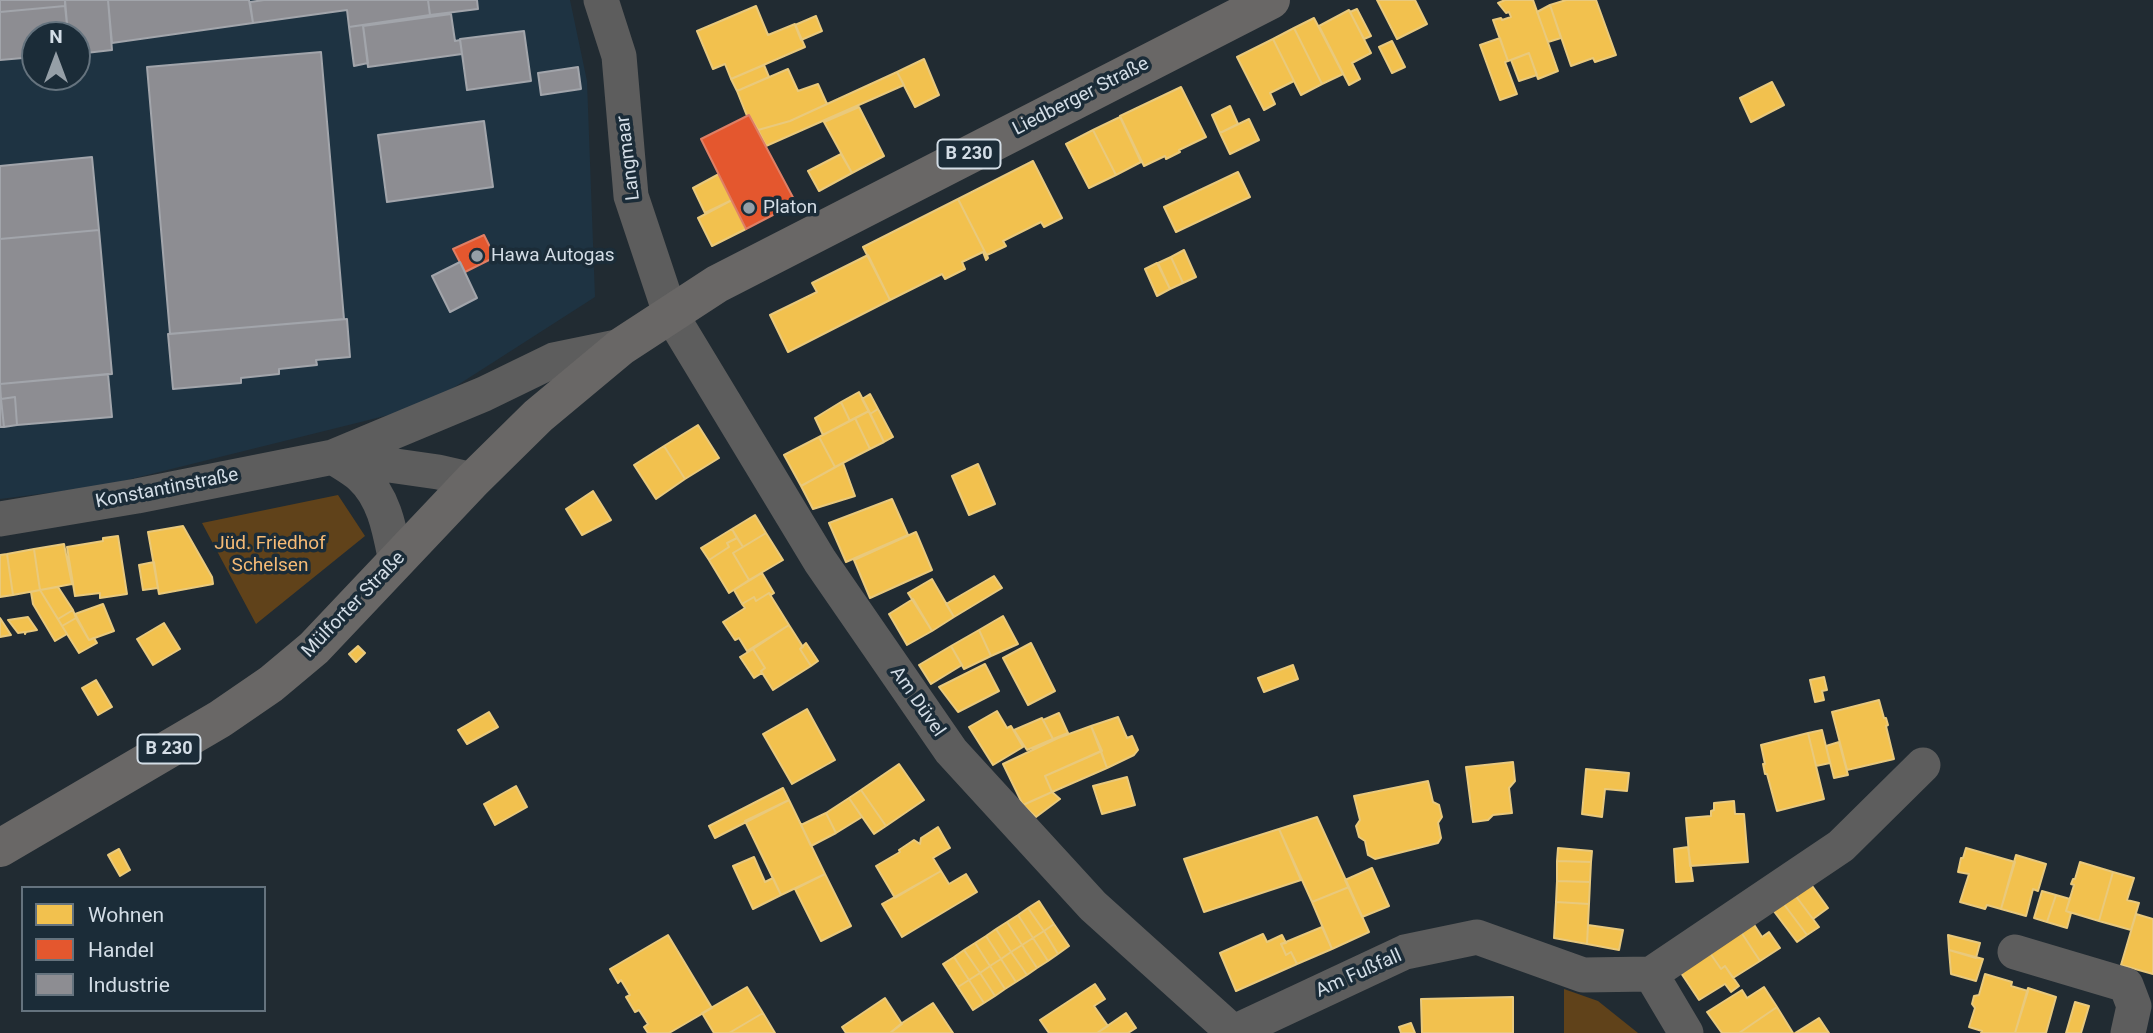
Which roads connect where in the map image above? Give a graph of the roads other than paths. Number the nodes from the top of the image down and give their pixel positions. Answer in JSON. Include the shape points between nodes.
{"nodes":[{"id":1,"x":601,"y":0,"type":"edge"},
{"id":2,"x":1271,"y":0,"type":"edge"},
{"id":3,"x":670,"y":313,"type":"junction"},
{"id":4,"x":622,"y":346,"type":"junction"},
{"id":5,"x":333,"y":457,"type":"junction"},
{"id":6,"x":473,"y":480,"type":"junction"},
{"id":7,"x":0,"y":519,"type":"edge"},
{"id":8,"x":396,"y":562,"type":"junction"},
{"id":9,"x":1923,"y":765,"type":"dead end"},
{"id":10,"x":0,"y":848,"type":"edge"},
{"id":11,"x":2015,"y":952,"type":"dead end"},
{"id":12,"x":1651,"y":974,"type":"junction"},
{"id":13,"x":1234,"y":1032,"type":"edge"},
{"id":14,"x":1686,"y":1033,"type":"edge"},
{"id":15,"x":2128,"y":1033,"type":"edge"}],
"edges":[{"from":1,"to":3,"type":"street","name":"Langmaar","via":[[619,56],[631,196]]},
{"from":2,"to":3,"type":"main road","name":"Liedberger Straße","number":"B 230","via":[[717,284]]},
{"from":3,"to":4,"type":"main road","name":"Mülforter Straße","number":"B 230"},
{"from":3,"to":13,"type":"street","name":"Am Düvel","via":[[820,561],[951,751],[1093,906]]},
{"from":4,"to":5,"type":"street","name":"Konstantinstraße","via":[[554,360]]},
{"from":4,"to":6,"type":"main road","name":"Mülforter Straße","number":"B 230","via":[[538,416]]},
{"from":5,"to":6,"type":"street","name":"Konstantinstraße"},
{"from":5,"to":7,"type":"street","name":"Konstantinstraße"},
{"from":5,"to":8,"type":"street","via":[[361,476],[379,498]]},
{"from":6,"to":8,"type":"main road","name":"Mülforter Straße","number":"B 230"},
{"from":8,"to":10,"type":"main road","name":"Mülforter Straße","number":"B 230","via":[[314,648],[271,684],[220,719]]},
{"from":9,"to":12,"type":"street","via":[[1841,846]]},
{"from":11,"to":15,"type":"street","via":[[2126,985],[2134,1006]]},
{"from":12,"to":13,"type":"street","name":"Am Fußfall","via":[[1583,975],[1477,937],[1405,952]]},
{"from":12,"to":14,"type":"street"}]}
